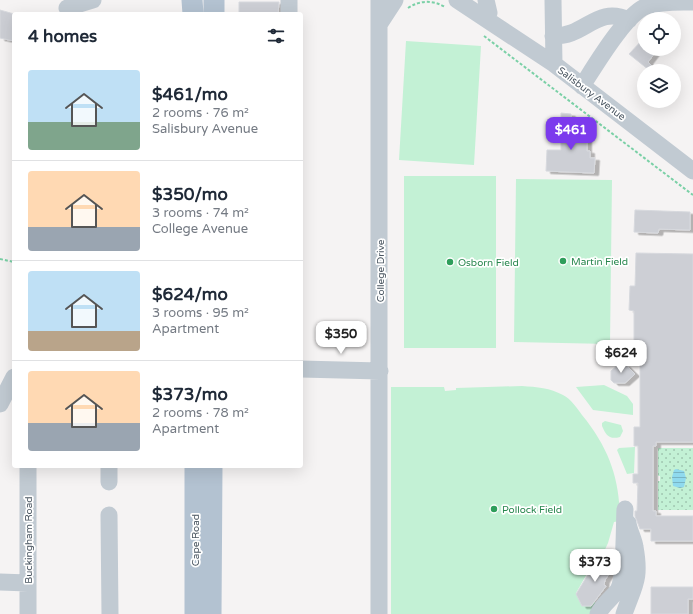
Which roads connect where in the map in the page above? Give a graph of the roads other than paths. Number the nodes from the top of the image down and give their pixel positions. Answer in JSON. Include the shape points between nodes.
{"nodes":[{"id":1,"x":93,"y":0,"type":"edge"},
{"id":2,"x":192,"y":0,"type":"edge"},
{"id":3,"x":214,"y":0,"type":"edge"},
{"id":4,"x":289,"y":0,"type":"edge"},
{"id":5,"x":379,"y":0,"type":"edge"},
{"id":6,"x":474,"y":0,"type":"edge"},
{"id":7,"x":553,"y":0,"type":"edge"},
{"id":8,"x":693,"y":2,"type":"edge"},
{"id":9,"x":401,"y":4,"type":"edge"},
{"id":10,"x":453,"y":5,"type":"edge"},
{"id":11,"x":67,"y":7,"type":"edge"},
{"id":12,"x":487,"y":7,"type":"edge"},
{"id":13,"x":193,"y":12,"type":"edge"},
{"id":14,"x":214,"y":12,"type":"edge"},
{"id":15,"x":289,"y":12,"type":"edge"},
{"id":16,"x":629,"y":20,"type":"junction"},
{"id":17,"x":380,"y":23,"type":"junction"},
{"id":18,"x":507,"y":34,"type":"junction"},
{"id":19,"x":553,"y":36,"type":"junction"},
{"id":20,"x":554,"y":64,"type":"junction"},
{"id":21,"x":582,"y":86,"type":"junction"},
{"id":22,"x":693,"y":171,"type":"edge"},
{"id":23,"x":303,"y":369,"type":"edge"},
{"id":24,"x":380,"y":371,"type":"junction"},
{"id":25,"x":12,"y":381,"type":"edge"},
{"id":26,"x":0,"y":404,"type":"edge"},
{"id":27,"x":28,"y":468,"type":"edge"},
{"id":28,"x":195,"y":468,"type":"edge"},
{"id":29,"x":212,"y":468,"type":"edge"},
{"id":30,"x":110,"y":515,"type":"dead end"},
{"id":31,"x":0,"y":582,"type":"edge"},
{"id":32,"x":28,"y":582,"type":"junction"},
{"id":33,"x":28,"y":614,"type":"edge"},
{"id":34,"x":110,"y":614,"type":"edge"},
{"id":35,"x":195,"y":614,"type":"edge"},
{"id":36,"x":211,"y":614,"type":"edge"},
{"id":37,"x":379,"y":614,"type":"edge"},
{"id":38,"x":598,"y":614,"type":"edge"},
{"id":39,"x":624,"y":614,"type":"edge"}],
"edges":[{"from":1,"to":11,"type":"street"},
{"from":2,"to":13,"type":"main road"},
{"from":3,"to":14,"type":"main road"},
{"from":4,"to":15,"type":"street"},
{"from":5,"to":17,"type":"street","name":"College Drive"},
{"from":6,"to":12,"type":"street","name":"Salisbury Avenue"},
{"from":7,"to":19,"type":"street"},
{"from":8,"to":16,"type":"street","via":[[655,4],[641,9]]},
{"from":9,"to":17,"type":"street"},
{"from":10,"to":18,"type":"street","name":"Salisbury Avenue"},
{"from":12,"to":18,"type":"street","name":"Salisbury Avenue"},
{"from":16,"to":19,"type":"street","via":[[619,15],[608,15],[570,35]]},
{"from":16,"to":21,"type":"street"},
{"from":17,"to":24,"type":"street","name":"College Drive"},
{"from":18,"to":20,"type":"street","name":"Salisbury Avenue"},
{"from":19,"to":20,"type":"street"},
{"from":20,"to":21,"type":"street","name":"Salisbury Avenue"},
{"from":21,"to":22,"type":"street","name":"Salisbury Avenue"},
{"from":23,"to":24,"type":"street"},
{"from":24,"to":37,"type":"street","name":"College Drive"},
{"from":25,"to":26,"type":"street"},
{"from":27,"to":32,"type":"street","name":"Buckingham Road"},
{"from":28,"to":35,"type":"main road","name":"Cape Road"},
{"from":29,"to":36,"type":"main road","name":"Cape Road"},
{"from":30,"to":34,"type":"street"},
{"from":31,"to":32,"type":"street"},
{"from":32,"to":33,"type":"street","name":"Buckingham Road"},
{"from":38,"to":39,"type":"street","via":[[607,600],[618,590],[623,579],[625,509],[635,546],[638,573],[635,589]]}]}
